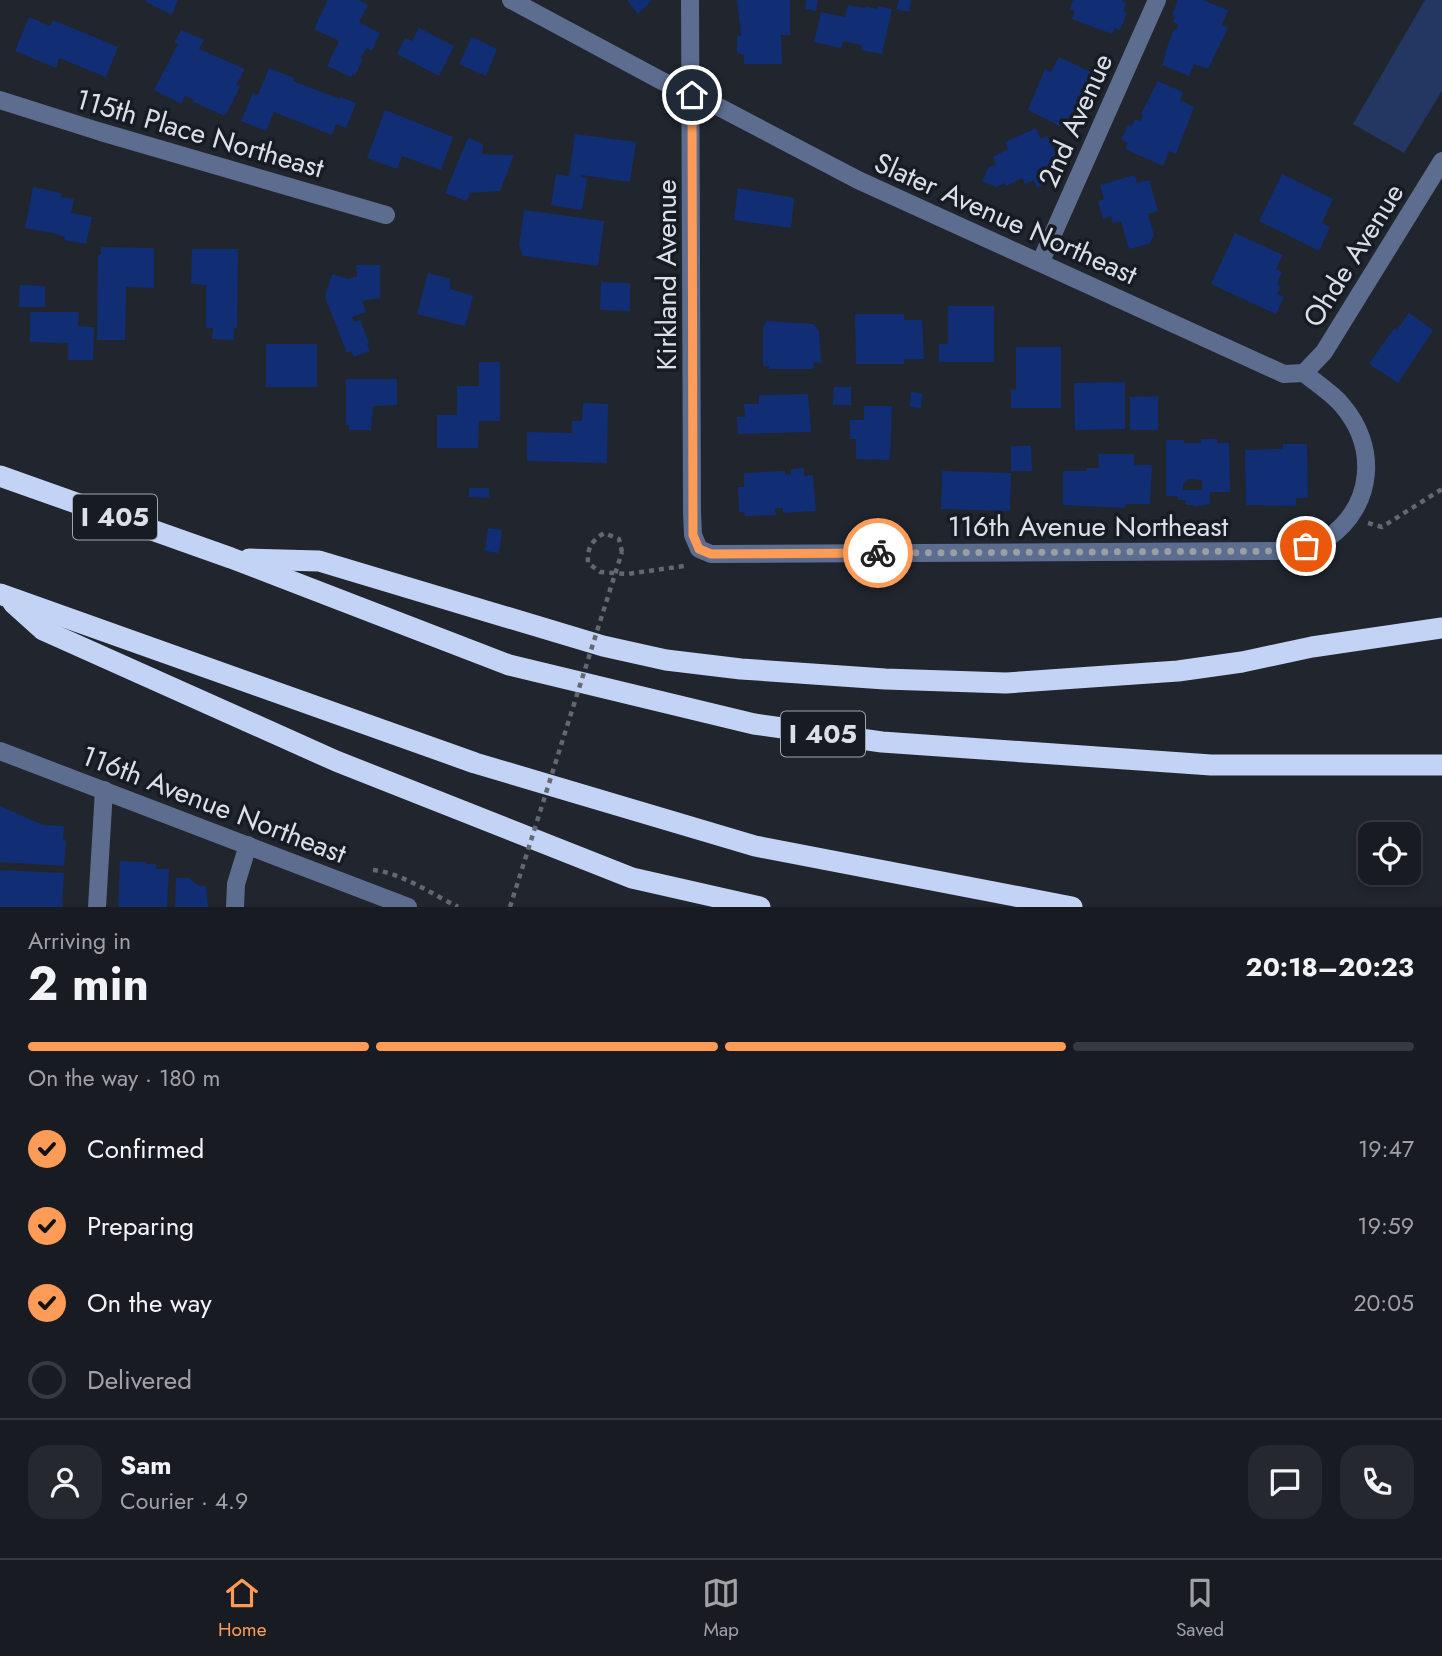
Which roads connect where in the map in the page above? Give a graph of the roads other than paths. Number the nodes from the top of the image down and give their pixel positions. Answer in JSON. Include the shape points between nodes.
{"nodes":[{"id":1,"x":511,"y":0,"type":"edge"},
{"id":2,"x":690,"y":0,"type":"edge"},
{"id":3,"x":1157,"y":0,"type":"edge"},
{"id":4,"x":692,"y":95,"type":"junction"},
{"id":5,"x":0,"y":100,"type":"edge"},
{"id":6,"x":1442,"y":160,"type":"edge"},
{"id":7,"x":386,"y":215,"type":"dead end"},
{"id":8,"x":1041,"y":261,"type":"junction"},
{"id":9,"x":1304,"y":373,"type":"junction"},
{"id":10,"x":0,"y":476,"type":"edge"},
{"id":11,"x":699,"y":549,"type":"joint"},
{"id":12,"x":231,"y":558,"type":"junction"},
{"id":13,"x":2,"y":594,"type":"edge"},
{"id":14,"x":1442,"y":628,"type":"edge"},
{"id":15,"x":0,"y":751,"type":"edge"},
{"id":16,"x":1442,"y":765,"type":"edge"},
{"id":17,"x":104,"y":790,"type":"junction"},
{"id":18,"x":248,"y":845,"type":"junction"},
{"id":19,"x":97,"y":907,"type":"edge"},
{"id":20,"x":235,"y":907,"type":"edge"},
{"id":21,"x":408,"y":907,"type":"edge"},
{"id":22,"x":760,"y":907,"type":"edge"},
{"id":23,"x":1072,"y":907,"type":"edge"}],
"edges":[{"from":1,"to":4,"type":"street","name":"Slater Avenue Northeast"},
{"from":2,"to":4,"type":"street","name":"Kirkland Avenue"},
{"from":3,"to":8,"type":"street","name":"2nd Avenue"},
{"from":4,"to":8,"type":"street","name":"Slater Avenue Northeast","via":[[858,180]]},
{"from":4,"to":11,"type":"street","name":"Kirkland Avenue","via":[[692,512]]},
{"from":5,"to":7,"type":"street","name":"115th Place Northeast"},
{"from":6,"to":9,"type":"street","name":"Ohde Avenue","via":[[1324,352]]},
{"from":8,"to":9,"type":"street","name":"Slater Avenue Northeast","via":[[1284,374]]},
{"from":9,"to":11,"type":"street","name":"116th Avenue Northeast","via":[[1341,404],[1359,430],[1367,459],[1365,488],[1351,518],[1326,540],[1286,551],[711,554]]},
{"from":10,"to":12,"type":"highway","number":"I 405"},
{"from":12,"to":14,"type":"highway","via":[[319,561],[603,646],[666,660],[885,680],[1006,683],[1178,671]]},
{"from":12,"to":16,"type":"highway","number":"I 405","via":[[509,665],[754,724],[882,742],[1211,765]]},
{"from":13,"to":22,"type":"highway","via":[[43,630],[336,761],[632,878]]},
{"from":13,"to":23,"type":"highway","via":[[475,763],[755,846]]},
{"from":15,"to":17,"type":"street","name":"116th Avenue Northeast"},
{"from":17,"to":18,"type":"street","name":"116th Avenue Northeast"},
{"from":17,"to":19,"type":"street"},
{"from":18,"to":20,"type":"street","via":[[236,884]]},
{"from":18,"to":21,"type":"street","name":"116th Avenue Northeast"}]}
